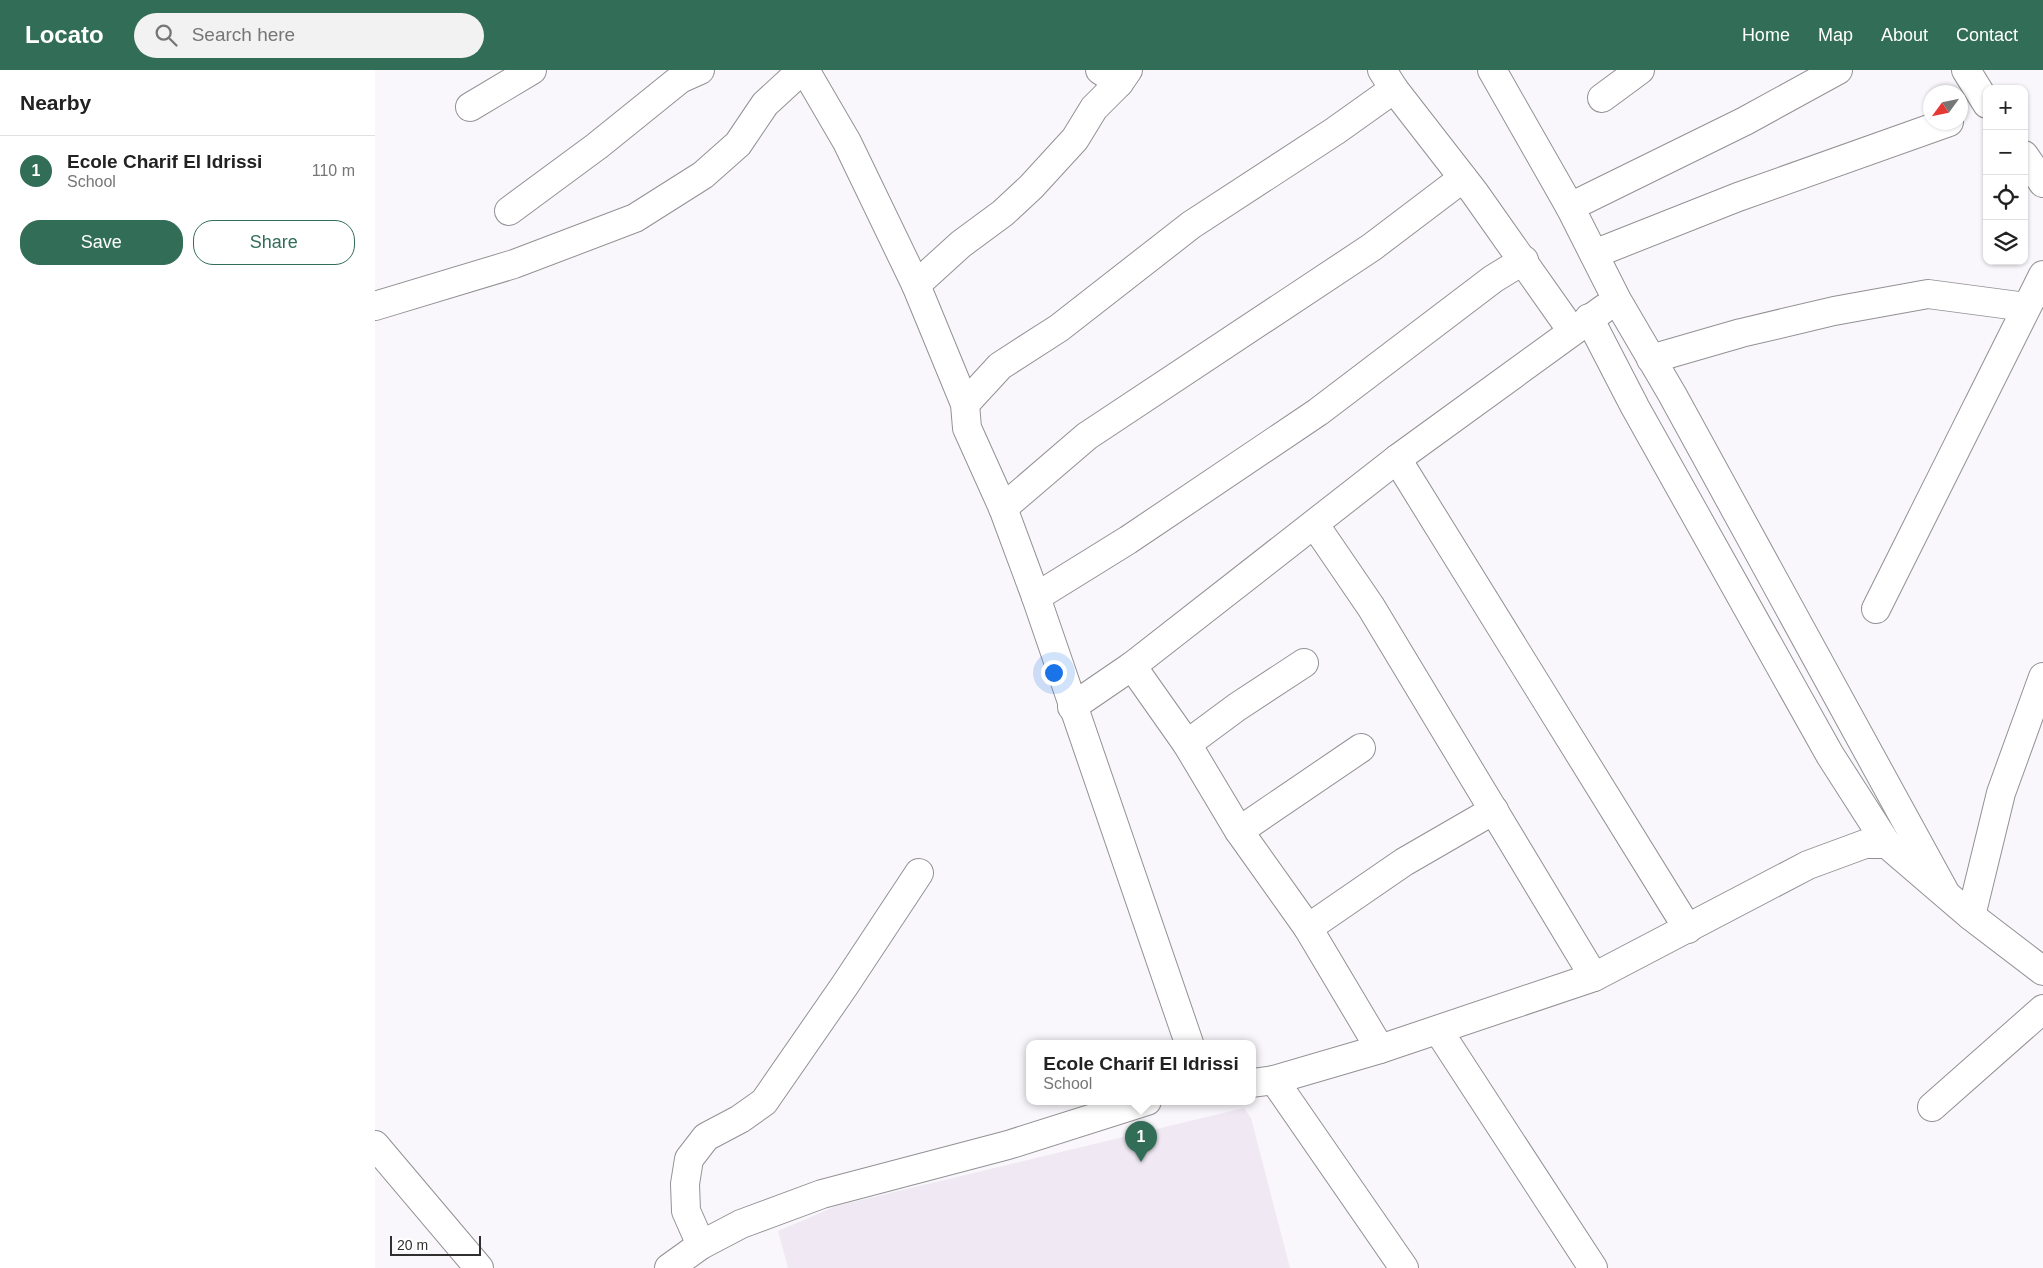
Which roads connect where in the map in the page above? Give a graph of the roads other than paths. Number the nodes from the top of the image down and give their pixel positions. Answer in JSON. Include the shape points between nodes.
{"nodes":[{"id":1,"x":532,"y":70,"type":"edge"},
{"id":2,"x":700,"y":70,"type":"edge"},
{"id":3,"x":804,"y":70,"type":"edge"},
{"id":4,"x":1492,"y":70,"type":"edge"},
{"id":5,"x":1640,"y":70,"type":"edge"},
{"id":6,"x":1838,"y":70,"type":"edge"},
{"id":7,"x":1966,"y":70,"type":"edge"},
{"id":8,"x":1116,"y":74,"type":"edge"},
{"id":9,"x":1388,"y":79,"type":"edge"},
{"id":10,"x":1602,"y":98,"type":"dead end"},
{"id":11,"x":1983,"y":98,"type":"edge"},
{"id":12,"x":470,"y":108,"type":"dead end"},
{"id":13,"x":1983,"y":110,"type":"edge"},
{"id":14,"x":1968,"y":116,"type":"edge"},
{"id":15,"x":1926,"y":130,"type":"edge"},
{"id":16,"x":2028,"y":161,"type":"edge"},
{"id":17,"x":1463,"y":178,"type":"junction"},
{"id":18,"x":2043,"y":183,"type":"edge"},
{"id":19,"x":1571,"y":207,"type":"junction"},
{"id":20,"x":509,"y":211,"type":"dead end"},
{"id":21,"x":1594,"y":254,"type":"junction"},
{"id":22,"x":1524,"y":260,"type":"junction"},
{"id":23,"x":2043,"y":275,"type":"edge"},
{"id":24,"x":916,"y":285,"type":"junction"},
{"id":25,"x":1617,"y":300,"type":"junction"},
{"id":26,"x":375,"y":306,"type":"edge"},
{"id":27,"x":2026,"y":308,"type":"junction"},
{"id":28,"x":1581,"y":324,"type":"junction"},
{"id":29,"x":1651,"y":359,"type":"junction"},
{"id":30,"x":965,"y":404,"type":"junction"},
{"id":31,"x":1397,"y":459,"type":"junction"},
{"id":32,"x":1003,"y":508,"type":"junction"},
{"id":33,"x":1315,"y":525,"type":"junction"},
{"id":34,"x":1036,"y":597,"type":"junction"},
{"id":35,"x":1876,"y":609,"type":"dead end"},
{"id":36,"x":1304,"y":663,"type":"dead end"},
{"id":37,"x":1131,"y":666,"type":"junction"},
{"id":38,"x":2043,"y":677,"type":"edge"},
{"id":39,"x":1072,"y":707,"type":"junction"},
{"id":40,"x":1187,"y":744,"type":"junction"},
{"id":41,"x":1361,"y":748,"type":"dead end"},
{"id":42,"x":1494,"y":810,"type":"junction"},
{"id":43,"x":1239,"y":830,"type":"junction"},
{"id":44,"x":1887,"y":844,"type":"junction"},
{"id":45,"x":919,"y":873,"type":"dead end"},
{"id":46,"x":1946,"y":894,"type":"junction"},
{"id":47,"x":1971,"y":916,"type":"junction"},
{"id":48,"x":1308,"y":928,"type":"junction"},
{"id":49,"x":1688,"y":929,"type":"junction"},
{"id":50,"x":2043,"y":971,"type":"edge"},
{"id":51,"x":1594,"y":977,"type":"junction"},
{"id":52,"x":2043,"y":1009,"type":"edge"},
{"id":53,"x":1438,"y":1030,"type":"junction"},
{"id":54,"x":1188,"y":1040,"type":"edge"},
{"id":55,"x":1380,"y":1049,"type":"junction"},
{"id":56,"x":1263,"y":1081,"type":"edge"},
{"id":57,"x":1135,"y":1105,"type":"edge"},
{"id":58,"x":1932,"y":1107,"type":"dead end"},
{"id":59,"x":375,"y":1145,"type":"edge"},
{"id":60,"x":701,"y":1246,"type":"junction"},
{"id":61,"x":479,"y":1268,"type":"edge"},
{"id":62,"x":669,"y":1268,"type":"edge"},
{"id":63,"x":1404,"y":1268,"type":"edge"},
{"id":64,"x":1593,"y":1268,"type":"edge"}],
"edges":[{"from":1,"to":12,"type":"street"},
{"from":2,"to":20,"type":"street","via":[[680,79]]},
{"from":3,"to":24,"type":"street","via":[[847,142]]},
{"from":3,"to":26,"type":"street","via":[[765,104],[738,144],[703,176],[635,218],[514,264]]},
{"from":4,"to":19,"type":"street"},
{"from":5,"to":10,"type":"street"},
{"from":6,"to":19,"type":"street","via":[[1745,121]]},
{"from":7,"to":11,"type":"street"},
{"from":8,"to":24,"type":"street","via":[[1075,139],[1031,187]]},
{"from":9,"to":17,"type":"street"},
{"from":9,"to":30,"type":"street","via":[[1335,132],[1191,225],[1059,328],[1000,366]]},
{"from":13,"to":14,"type":"street"},
{"from":15,"to":21,"type":"street","via":[[1738,197]]},
{"from":16,"to":18,"type":"street"},
{"from":17,"to":22,"type":"street"},
{"from":17,"to":32,"type":"street","via":[[1372,247],[1087,436]]},
{"from":19,"to":21,"type":"street"},
{"from":21,"to":25,"type":"street"},
{"from":22,"to":28,"type":"street"},
{"from":22,"to":34,"type":"street","via":[[1493,279],[1318,412],[1128,540]]},
{"from":23,"to":27,"type":"street"},
{"from":24,"to":30,"type":"street"},
{"from":25,"to":28,"type":"street"},
{"from":25,"to":29,"type":"street"},
{"from":27,"to":29,"type":"street","via":[[1928,294],[1834,311]]},
{"from":27,"to":35,"type":"street"},
{"from":28,"to":31,"type":"street"},
{"from":28,"to":44,"type":"street","via":[[1635,408],[1830,755]]},
{"from":29,"to":46,"type":"street"},
{"from":30,"to":32,"type":"street","via":[[967,428]]},
{"from":31,"to":33,"type":"street"},
{"from":31,"to":49,"type":"street"},
{"from":32,"to":34,"type":"street"},
{"from":33,"to":37,"type":"street"},
{"from":33,"to":42,"type":"street","via":[[1371,607]]},
{"from":34,"to":39,"type":"street"},
{"from":36,"to":40,"type":"street"},
{"from":37,"to":39,"type":"street"},
{"from":37,"to":40,"type":"street"},
{"from":38,"to":47,"type":"street","via":[[2001,793]]},
{"from":39,"to":54,"type":"street"},
{"from":40,"to":43,"type":"street"},
{"from":41,"to":43,"type":"street"},
{"from":42,"to":48,"type":"street","via":[[1404,862]]},
{"from":42,"to":51,"type":"street"},
{"from":43,"to":48,"type":"street"},
{"from":44,"to":46,"type":"street"},
{"from":44,"to":49,"type":"street","via":[[1865,844],[1808,865]]},
{"from":45,"to":60,"type":"street","via":[[764,1102],[706,1137],[689,1159],[685,1184],[686,1211]]},
{"from":46,"to":47,"type":"street"},
{"from":47,"to":50,"type":"street"},
{"from":48,"to":55,"type":"street"},
{"from":49,"to":51,"type":"street"},
{"from":51,"to":53,"type":"street"},
{"from":52,"to":58,"type":"street"},
{"from":53,"to":55,"type":"street"},
{"from":53,"to":64,"type":"street"},
{"from":55,"to":56,"type":"street"},
{"from":56,"to":63,"type":"street"},
{"from":57,"to":60,"type":"street","via":[[1009,1146],[823,1194],[741,1224]]},
{"from":59,"to":61,"type":"street"},
{"from":60,"to":62,"type":"street"}]}
